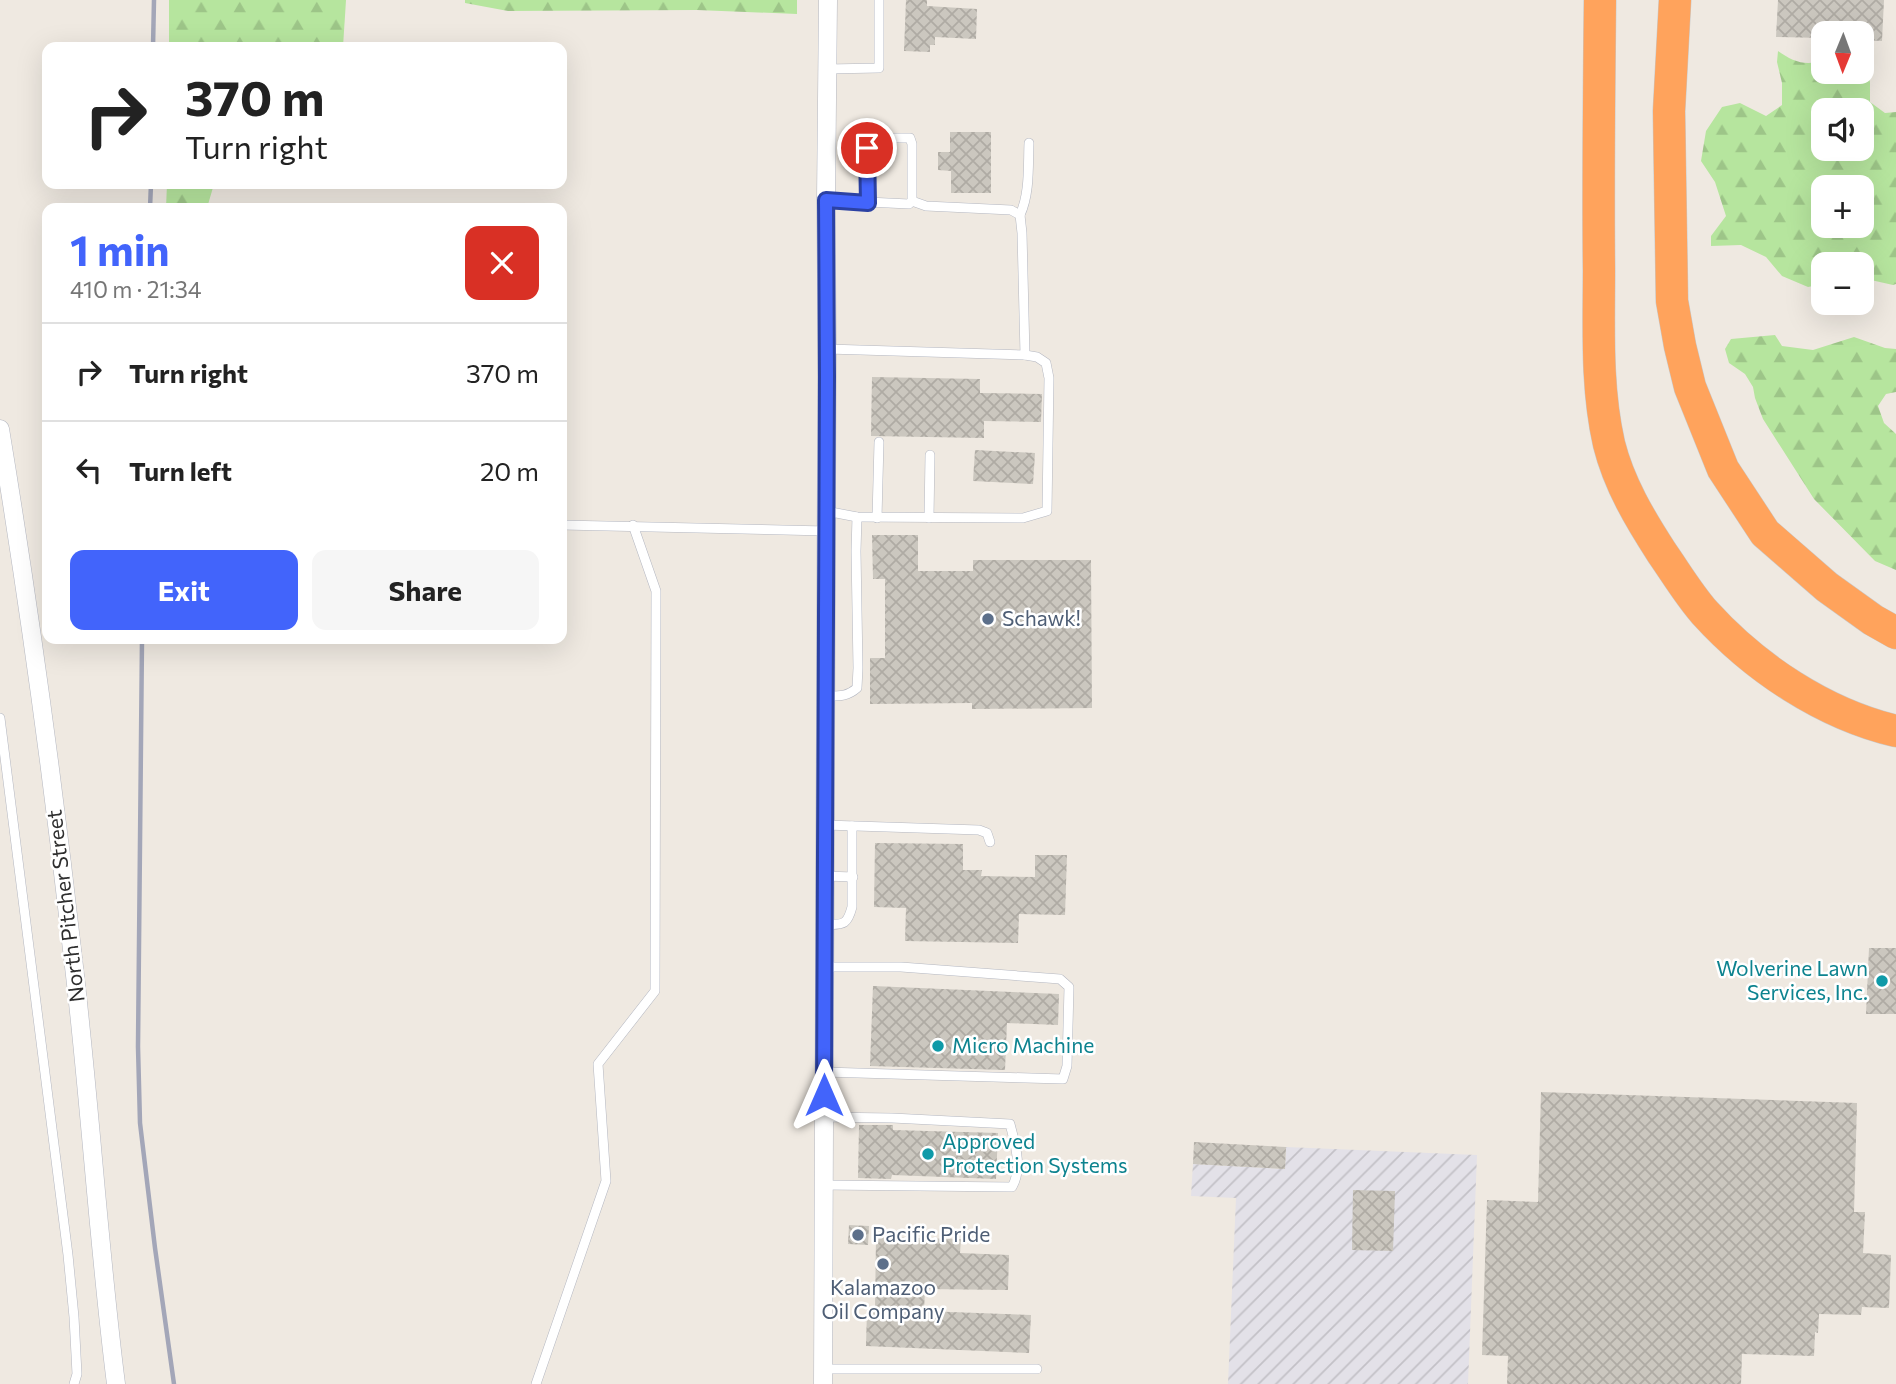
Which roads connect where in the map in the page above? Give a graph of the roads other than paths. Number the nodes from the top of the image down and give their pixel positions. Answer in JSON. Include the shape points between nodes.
{"nodes":[{"id":1,"x":828,"y":0,"type":"edge"},
{"id":2,"x":879,"y":0,"type":"edge"},
{"id":3,"x":1600,"y":0,"type":"edge"},
{"id":4,"x":1675,"y":0,"type":"edge"},
{"id":5,"x":828,"y":69,"type":"junction"},
{"id":6,"x":1029,"y":143,"type":"dead end"},
{"id":7,"x":826,"y":200,"type":"junction"},
{"id":8,"x":912,"y":201,"type":"junction"},
{"id":9,"x":868,"y":203,"type":"junction"},
{"id":10,"x":1020,"y":215,"type":"junction"},
{"id":11,"x":827,"y":349,"type":"junction"},
{"id":12,"x":1025,"y":355,"type":"junction"},
{"id":13,"x":1,"y":437,"type":"edge"},
{"id":14,"x":879,"y":442,"type":"dead end"},
{"id":15,"x":930,"y":455,"type":"dead end"},
{"id":16,"x":826,"y":511,"type":"junction"},
{"id":17,"x":857,"y":517,"type":"junction"},
{"id":18,"x":877,"y":517,"type":"junction"},
{"id":19,"x":929,"y":518,"type":"junction"},
{"id":20,"x":567,"y":525,"type":"edge"},
{"id":21,"x":633,"y":525,"type":"junction"},
{"id":22,"x":826,"y":531,"type":"junction"},
{"id":23,"x":1895,"y":632,"type":"edge"},
{"id":24,"x":826,"y":696,"type":"junction"},
{"id":25,"x":0,"y":718,"type":"edge"},
{"id":26,"x":1896,"y":731,"type":"edge"},
{"id":27,"x":825,"y":825,"type":"junction"},
{"id":28,"x":852,"y":826,"type":"junction"},
{"id":29,"x":990,"y":842,"type":"dead end"},
{"id":30,"x":825,"y":876,"type":"junction"},
{"id":31,"x":853,"y":877,"type":"junction"},
{"id":32,"x":825,"y":925,"type":"junction"},
{"id":33,"x":825,"y":967,"type":"junction"},
{"id":34,"x":824,"y":1072,"type":"junction"},
{"id":35,"x":824,"y":1117,"type":"junction"},
{"id":36,"x":824,"y":1185,"type":"junction"},
{"id":37,"x":1037,"y":1369,"type":"dead end"},
{"id":38,"x":823,"y":1377,"type":"edge"},
{"id":39,"x":74,"y":1384,"type":"edge"},
{"id":40,"x":116,"y":1384,"type":"edge"},
{"id":41,"x":536,"y":1384,"type":"edge"}],
"edges":[{"from":1,"to":5,"type":"street"},
{"from":2,"to":5,"type":"lane","via":[[879,68]]},
{"from":3,"to":26,"type":"highway","via":[[1600,377],[1604,419],[1625,489],[1641,522],[1704,612],[1744,651],[1824,704]]},
{"from":4,"to":23,"type":"highway","via":[[1669,111],[1672,301],[1690,387],[1723,469],[1765,533],[1827,587]]},
{"from":5,"to":7,"type":"street"},
{"from":6,"to":10,"type":"lane","via":[[1027,193]]},
{"from":7,"to":9,"type":"lane"},
{"from":7,"to":11,"type":"street"},
{"from":8,"to":9,"type":"lane"},
{"from":8,"to":9,"type":"lane","via":[[910,138],[874,138],[868,140],[867,148]]},
{"from":8,"to":10,"type":"lane","via":[[926,206],[1011,210]]},
{"from":10,"to":12,"type":"lane"},
{"from":11,"to":12,"type":"lane"},
{"from":11,"to":16,"type":"street"},
{"from":12,"to":19,"type":"lane","via":[[1046,363],[1049,378],[1047,511],[1023,518]]},
{"from":13,"to":40,"type":"street","name":"North Pitcher Street","via":[[74,959]]},
{"from":14,"to":18,"type":"lane"},
{"from":15,"to":19,"type":"lane"},
{"from":16,"to":17,"type":"lane"},
{"from":16,"to":22,"type":"street"},
{"from":17,"to":18,"type":"lane"},
{"from":17,"to":24,"type":"lane","via":[[857,688],[844,696]]},
{"from":18,"to":19,"type":"lane"},
{"from":20,"to":21,"type":"lane"},
{"from":21,"to":22,"type":"lane"},
{"from":21,"to":41,"type":"lane","via":[[656,591],[655,991],[598,1064],[606,1181]]},
{"from":22,"to":24,"type":"street"},
{"from":24,"to":27,"type":"street"},
{"from":25,"to":39,"type":"lane","via":[[68,1255]]},
{"from":27,"to":28,"type":"lane"},
{"from":27,"to":30,"type":"street"},
{"from":28,"to":29,"type":"lane","via":[[979,830]]},
{"from":28,"to":31,"type":"lane"},
{"from":30,"to":31,"type":"lane"},
{"from":30,"to":32,"type":"street"},
{"from":31,"to":32,"type":"lane","via":[[849,919]]},
{"from":32,"to":33,"type":"street"},
{"from":33,"to":34,"type":"street"},
{"from":33,"to":34,"type":"lane","via":[[901,967],[1060,979],[1069,987],[1068,1066],[1063,1079]]},
{"from":34,"to":35,"type":"street"},
{"from":35,"to":36,"type":"street"},
{"from":35,"to":36,"type":"lane","via":[[1010,1124],[1017,1178],[1012,1186]]},
{"from":36,"to":38,"type":"street"},
{"from":37,"to":38,"type":"lane"}]}
